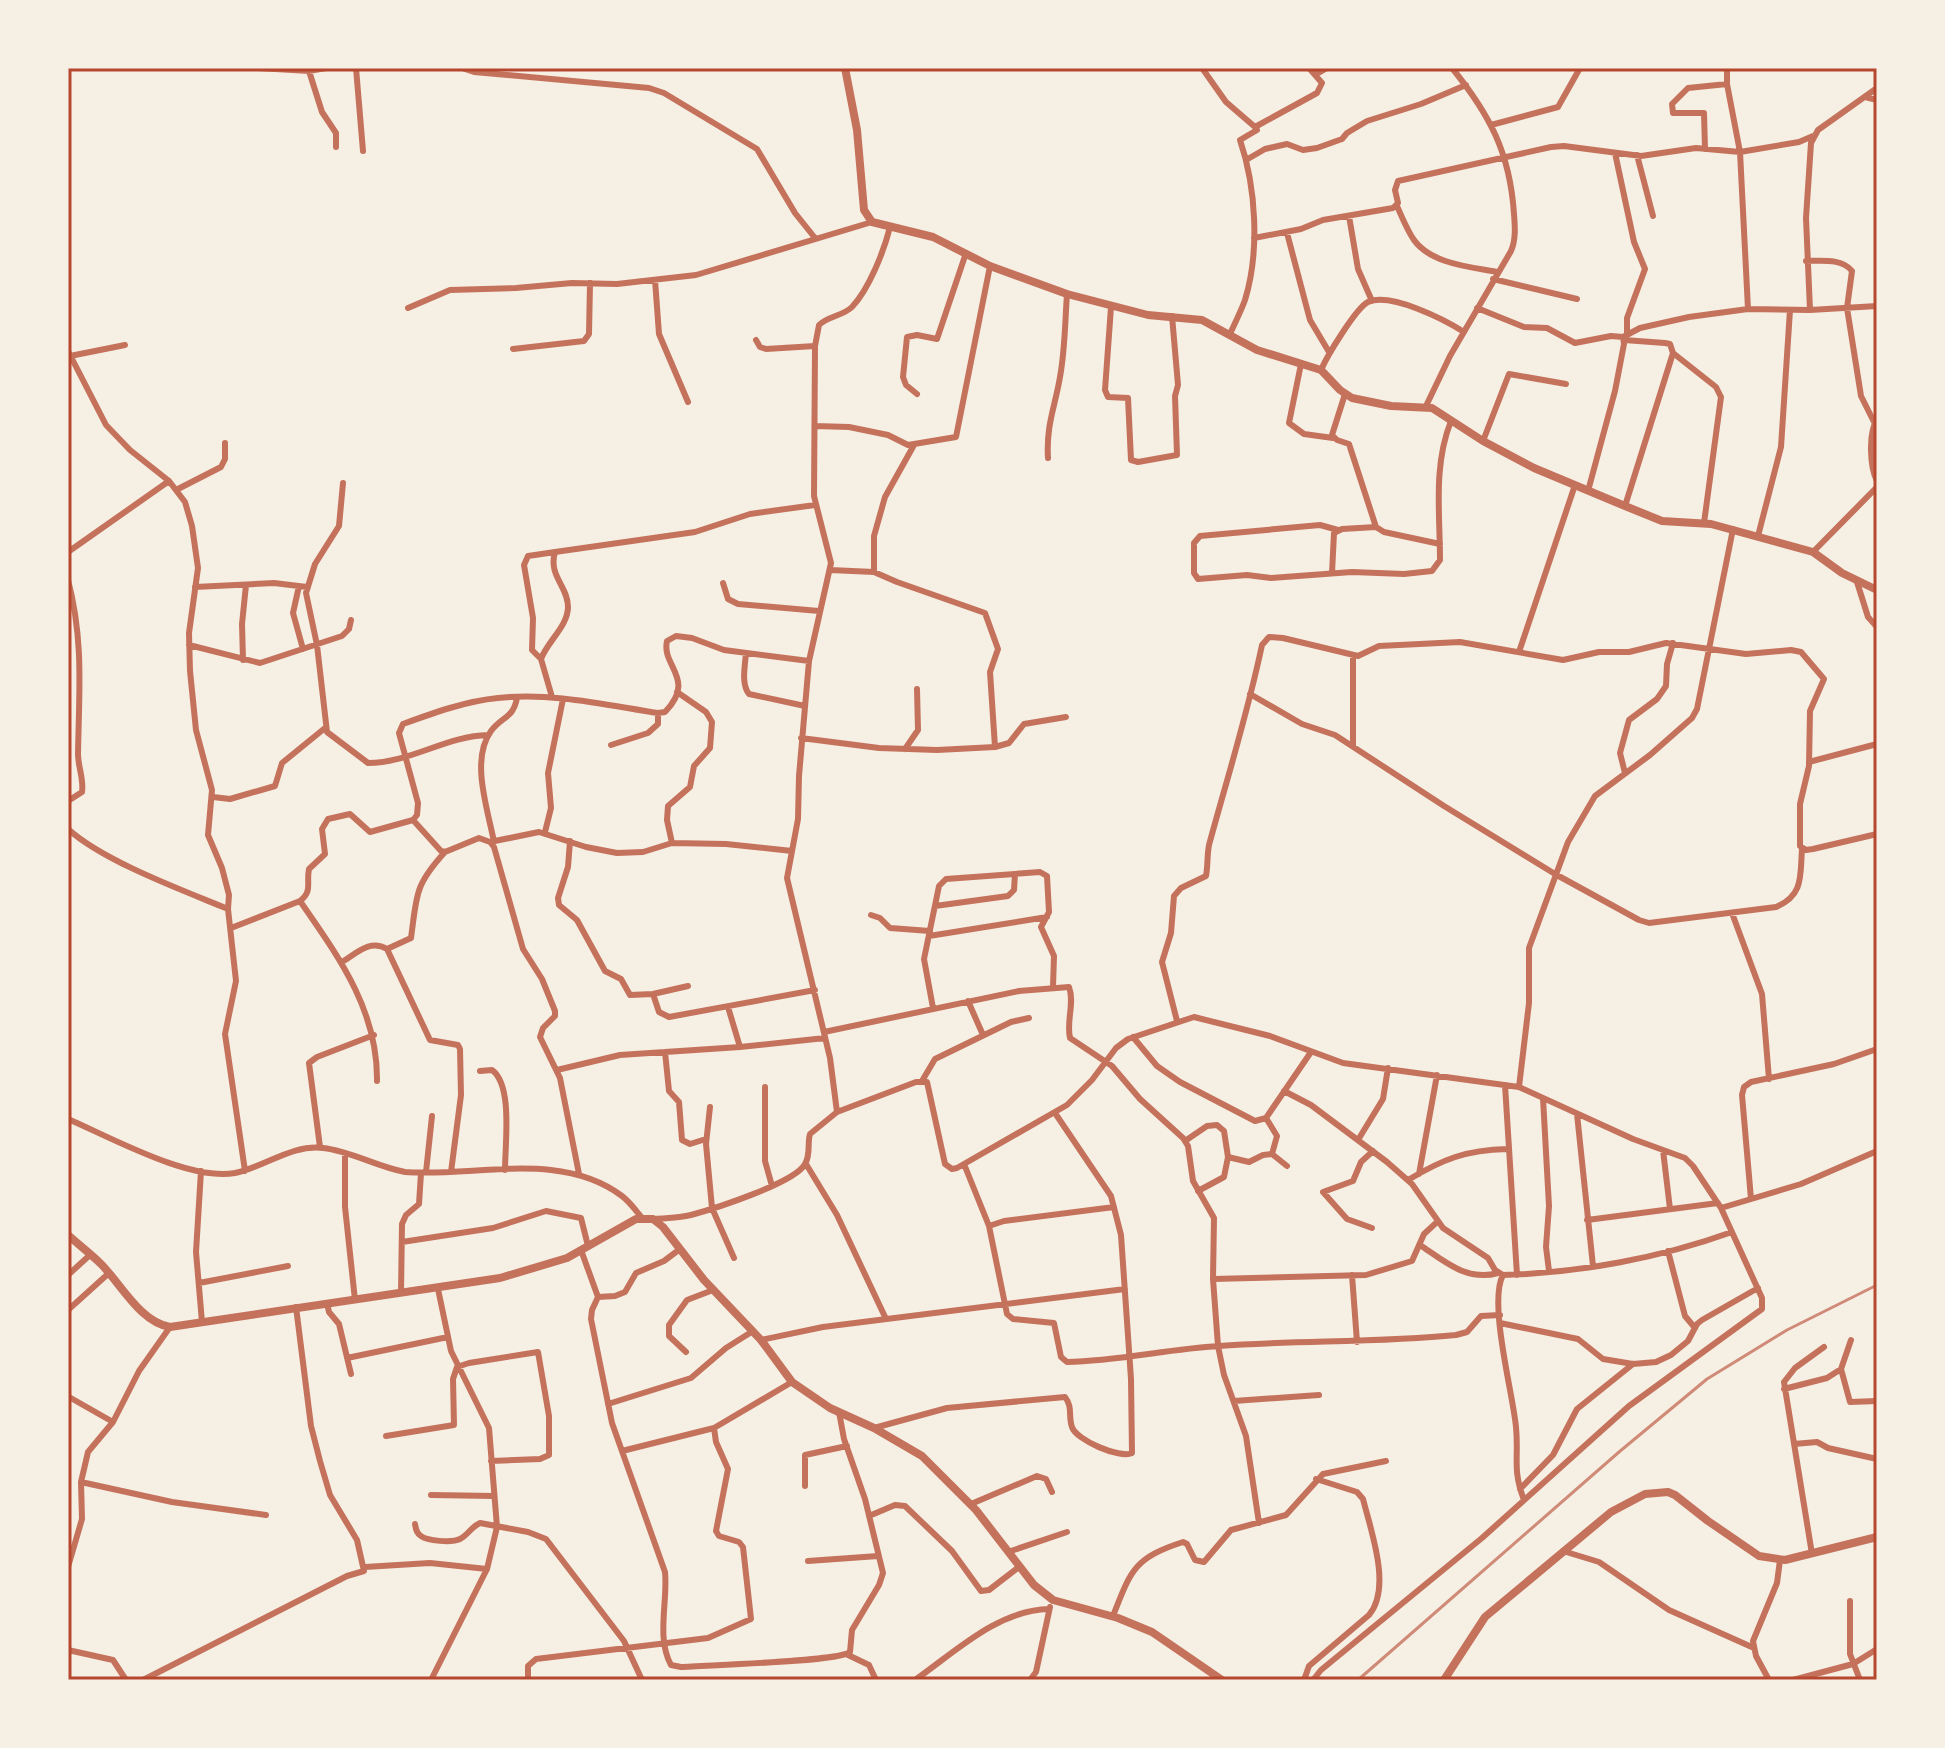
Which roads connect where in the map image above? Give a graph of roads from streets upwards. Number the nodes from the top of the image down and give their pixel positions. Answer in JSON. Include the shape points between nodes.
{"nodes":[{"id":1,"x":258,"y":68,"type":"edge"},
{"id":2,"x":326,"y":68,"type":"edge"},
{"id":3,"x":356,"y":68,"type":"edge"},
{"id":4,"x":462,"y":68,"type":"edge"},
{"id":5,"x":536,"y":68,"type":"edge"},
{"id":6,"x":845,"y":68,"type":"edge"},
{"id":7,"x":1202,"y":68,"type":"edge"},
{"id":8,"x":1309,"y":68,"type":"edge"},
{"id":9,"x":1327,"y":68,"type":"edge"},
{"id":10,"x":1452,"y":68,"type":"edge"},
{"id":11,"x":1580,"y":68,"type":"edge"},
{"id":12,"x":1727,"y":68,"type":"edge"},
{"id":13,"x":309,"y":71,"type":"junction"},
{"id":14,"x":1315,"y":75,"type":"junction"},
{"id":15,"x":537,"y":78,"type":"junction"},
{"id":16,"x":1727,"y":84,"type":"junction"},
{"id":17,"x":1466,"y":85,"type":"junction"},
{"id":18,"x":1877,"y":88,"type":"edge"},
{"id":19,"x":1865,"y":97,"type":"junction"},
{"id":20,"x":1877,"y":100,"type":"edge"},
{"id":21,"x":1491,"y":125,"type":"junction"},
{"id":22,"x":1255,"y":127,"type":"junction"},
{"id":23,"x":1813,"y":136,"type":"junction"},
{"id":24,"x":336,"y":147,"type":"dead end"},
{"id":25,"x":1705,"y":149,"type":"junction"},
{"id":26,"x":363,"y":151,"type":"dead end"},
{"id":27,"x":1740,"y":152,"type":"junction"},
{"id":28,"x":1615,"y":153,"type":"junction"},
{"id":29,"x":1637,"y":155,"type":"junction"},
{"id":30,"x":1503,"y":156,"type":"junction"},
{"id":31,"x":1246,"y":160,"type":"junction"},
{"id":32,"x":1397,"y":206,"type":"junction"},
{"id":33,"x":1349,"y":216,"type":"junction"},
{"id":34,"x":1653,"y":216,"type":"dead end"},
{"id":35,"x":872,"y":222,"type":"junction"},
{"id":36,"x":890,"y":227,"type":"junction"},
{"id":37,"x":1287,"y":233,"type":"junction"},
{"id":38,"x":815,"y":238,"type":"junction"},
{"id":39,"x":1254,"y":238,"type":"junction"},
{"id":40,"x":966,"y":252,"type":"junction"},
{"id":41,"x":1806,"y":261,"type":"junction"},
{"id":42,"x":990,"y":266,"type":"junction"},
{"id":43,"x":1497,"y":272,"type":"junction"},
{"id":44,"x":1493,"y":279,"type":"junction"},
{"id":45,"x":655,"y":280,"type":"junction"},
{"id":46,"x":590,"y":283,"type":"junction"},
{"id":47,"x":1067,"y":294,"type":"junction"},
{"id":48,"x":1577,"y":299,"type":"dead end"},
{"id":49,"x":1372,"y":301,"type":"junction"},
{"id":50,"x":1877,"y":306,"type":"edge"},
{"id":51,"x":1111,"y":307,"type":"junction"},
{"id":52,"x":408,"y":308,"type":"dead end"},
{"id":53,"x":1477,"y":308,"type":"junction"},
{"id":54,"x":1847,"y":308,"type":"junction"},
{"id":55,"x":1748,"y":309,"type":"junction"},
{"id":56,"x":1790,"y":310,"type":"junction"},
{"id":57,"x":1810,"y":310,"type":"junction"},
{"id":58,"x":1172,"y":316,"type":"junction"},
{"id":59,"x":1464,"y":332,"type":"junction"},
{"id":60,"x":1230,"y":334,"type":"junction"},
{"id":61,"x":1625,"y":337,"type":"junction"},
{"id":62,"x":756,"y":340,"type":"dead end"},
{"id":63,"x":125,"y":345,"type":"dead end"},
{"id":64,"x":815,"y":346,"type":"junction"},
{"id":65,"x":513,"y":349,"type":"dead end"},
{"id":66,"x":1329,"y":352,"type":"junction"},
{"id":67,"x":1673,"y":353,"type":"junction"},
{"id":68,"x":69,"y":354,"type":"edge"},
{"id":69,"x":1301,"y":364,"type":"junction"},
{"id":70,"x":1321,"y":370,"type":"junction"},
{"id":71,"x":1566,"y":384,"type":"dead end"},
{"id":72,"x":917,"y":394,"type":"dead end"},
{"id":73,"x":1345,"y":394,"type":"junction"},
{"id":74,"x":688,"y":402,"type":"dead end"},
{"id":75,"x":1426,"y":406,"type":"junction"},
{"id":76,"x":1451,"y":421,"type":"junction"},
{"id":77,"x":1876,"y":422,"type":"edge"},
{"id":78,"x":815,"y":426,"type":"junction"},
{"id":79,"x":1333,"y":438,"type":"junction"},
{"id":80,"x":1483,"y":441,"type":"junction"},
{"id":81,"x":225,"y":443,"type":"dead end"},
{"id":82,"x":914,"y":444,"type":"junction"},
{"id":83,"x":1048,"y":458,"type":"dead end"},
{"id":84,"x":169,"y":481,"type":"junction"},
{"id":85,"x":343,"y":483,"type":"dead end"},
{"id":86,"x":1877,"y":484,"type":"edge"},
{"id":87,"x":1575,"y":485,"type":"junction"},
{"id":88,"x":176,"y":490,"type":"junction"},
{"id":89,"x":1588,"y":491,"type":"junction"},
{"id":90,"x":1874,"y":495,"type":"edge"},
{"id":91,"x":815,"y":505,"type":"junction"},
{"id":92,"x":1625,"y":506,"type":"junction"},
{"id":93,"x":1704,"y":523,"type":"junction"},
{"id":94,"x":1376,"y":527,"type":"junction"},
{"id":95,"x":1733,"y":529,"type":"junction"},
{"id":96,"x":1338,"y":530,"type":"junction"},
{"id":97,"x":1758,"y":536,"type":"junction"},
{"id":98,"x":1440,"y":544,"type":"junction"},
{"id":99,"x":68,"y":552,"type":"edge"},
{"id":100,"x":555,"y":552,"type":"junction"},
{"id":101,"x":1813,"y":552,"type":"junction"},
{"id":102,"x":830,"y":570,"type":"junction"},
{"id":103,"x":874,"y":572,"type":"junction"},
{"id":104,"x":1332,"y":573,"type":"junction"},
{"id":105,"x":68,"y":580,"type":"edge"},
{"id":106,"x":1857,"y":582,"type":"junction"},
{"id":107,"x":723,"y":583,"type":"dead end"},
{"id":108,"x":246,"y":585,"type":"junction"},
{"id":109,"x":303,"y":586,"type":"junction"},
{"id":110,"x":195,"y":587,"type":"junction"},
{"id":111,"x":1877,"y":590,"type":"edge"},
{"id":112,"x":819,"y":611,"type":"junction"},
{"id":113,"x":351,"y":620,"type":"dead end"},
{"id":114,"x":1877,"y":627,"type":"edge"},
{"id":115,"x":1673,"y":643,"type":"junction"},
{"id":116,"x":189,"y":645,"type":"junction"},
{"id":117,"x":317,"y":645,"type":"junction"},
{"id":118,"x":303,"y":649,"type":"junction"},
{"id":119,"x":1709,"y":649,"type":"junction"},
{"id":120,"x":1519,"y":652,"type":"junction"},
{"id":121,"x":746,"y":653,"type":"junction"},
{"id":122,"x":1353,"y":655,"type":"junction"},
{"id":123,"x":541,"y":659,"type":"junction"},
{"id":124,"x":243,"y":660,"type":"junction"},
{"id":125,"x":809,"y":661,"type":"junction"},
{"id":126,"x":917,"y":689,"type":"dead end"},
{"id":127,"x":677,"y":692,"type":"junction"},
{"id":128,"x":1250,"y":694,"type":"junction"},
{"id":129,"x":552,"y":697,"type":"junction"},
{"id":130,"x":517,"y":698,"type":"junction"},
{"id":131,"x":563,"y":699,"type":"junction"},
{"id":132,"x":805,"y":706,"type":"junction"},
{"id":133,"x":658,"y":713,"type":"junction"},
{"id":134,"x":1066,"y":717,"type":"dead end"},
{"id":135,"x":325,"y":728,"type":"junction"},
{"id":136,"x":488,"y":735,"type":"junction"},
{"id":137,"x":801,"y":738,"type":"junction"},
{"id":138,"x":1877,"y":744,"type":"edge"},
{"id":139,"x":611,"y":745,"type":"dead end"},
{"id":140,"x":1353,"y":746,"type":"junction"},
{"id":141,"x":995,"y":747,"type":"junction"},
{"id":142,"x":905,"y":749,"type":"junction"},
{"id":143,"x":405,"y":756,"type":"junction"},
{"id":144,"x":1809,"y":762,"type":"junction"},
{"id":145,"x":1625,"y":773,"type":"junction"},
{"id":146,"x":213,"y":797,"type":"junction"},
{"id":147,"x":68,"y":801,"type":"edge"},
{"id":148,"x":413,"y":820,"type":"junction"},
{"id":149,"x":68,"y":829,"type":"edge"},
{"id":150,"x":545,"y":832,"type":"junction"},
{"id":151,"x":1877,"y":834,"type":"edge"},
{"id":152,"x":570,"y":841,"type":"junction"},
{"id":153,"x":492,"y":842,"type":"junction"},
{"id":154,"x":672,"y":843,"type":"junction"},
{"id":155,"x":1802,"y":849,"type":"junction"},
{"id":156,"x":792,"y":851,"type":"junction"},
{"id":157,"x":445,"y":852,"type":"junction"},
{"id":158,"x":1015,"y":874,"type":"junction"},
{"id":159,"x":1555,"y":874,"type":"junction"},
{"id":160,"x":300,"y":901,"type":"junction"},
{"id":161,"x":935,"y":906,"type":"junction"},
{"id":162,"x":228,"y":909,"type":"junction"},
{"id":163,"x":1732,"y":913,"type":"junction"},
{"id":164,"x":871,"y":915,"type":"dead end"},
{"id":165,"x":1047,"y":917,"type":"junction"},
{"id":166,"x":231,"y":928,"type":"junction"},
{"id":167,"x":929,"y":933,"type":"junction"},
{"id":168,"x":387,"y":949,"type":"junction"},
{"id":169,"x":342,"y":962,"type":"junction"},
{"id":170,"x":688,"y":986,"type":"dead end"},
{"id":171,"x":1053,"y":987,"type":"junction"},
{"id":172,"x":815,"y":990,"type":"junction"},
{"id":173,"x":653,"y":994,"type":"junction"},
{"id":174,"x":968,"y":1001,"type":"junction"},
{"id":175,"x":728,"y":1007,"type":"junction"},
{"id":176,"x":933,"y":1008,"type":"junction"},
{"id":177,"x":1029,"y":1018,"type":"dead end"},
{"id":178,"x":1177,"y":1021,"type":"junction"},
{"id":179,"x":374,"y":1035,"type":"junction"},
{"id":180,"x":825,"y":1035,"type":"junction"},
{"id":181,"x":983,"y":1035,"type":"junction"},
{"id":182,"x":1133,"y":1037,"type":"junction"},
{"id":183,"x":740,"y":1047,"type":"junction"},
{"id":184,"x":1877,"y":1049,"type":"edge"},
{"id":185,"x":665,"y":1052,"type":"junction"},
{"id":186,"x":1311,"y":1052,"type":"junction"},
{"id":187,"x":1106,"y":1062,"type":"junction"},
{"id":188,"x":1388,"y":1068,"type":"junction"},
{"id":189,"x":557,"y":1070,"type":"junction"},
{"id":190,"x":480,"y":1071,"type":"dead end"},
{"id":191,"x":1437,"y":1075,"type":"junction"},
{"id":192,"x":1769,"y":1079,"type":"junction"},
{"id":193,"x":377,"y":1081,"type":"dead end"},
{"id":194,"x":922,"y":1081,"type":"junction"},
{"id":195,"x":1505,"y":1085,"type":"junction"},
{"id":196,"x":765,"y":1087,"type":"dead end"},
{"id":197,"x":1519,"y":1087,"type":"junction"},
{"id":198,"x":1284,"y":1091,"type":"junction"},
{"id":199,"x":1543,"y":1098,"type":"junction"},
{"id":200,"x":710,"y":1107,"type":"dead end"},
{"id":201,"x":837,"y":1112,"type":"junction"},
{"id":202,"x":1055,"y":1113,"type":"junction"},
{"id":203,"x":1577,"y":1114,"type":"junction"},
{"id":204,"x":432,"y":1116,"type":"dead end"},
{"id":205,"x":1266,"y":1118,"type":"junction"},
{"id":206,"x":68,"y":1119,"type":"edge"},
{"id":207,"x":706,"y":1139,"type":"junction"},
{"id":208,"x":1358,"y":1140,"type":"junction"},
{"id":209,"x":1185,"y":1141,"type":"junction"},
{"id":210,"x":320,"y":1147,"type":"junction"},
{"id":211,"x":1507,"y":1149,"type":"junction"},
{"id":212,"x":1663,"y":1150,"type":"junction"},
{"id":213,"x":1373,"y":1151,"type":"junction"},
{"id":214,"x":1877,"y":1151,"type":"edge"},
{"id":215,"x":345,"y":1154,"type":"junction"},
{"id":216,"x":1272,"y":1154,"type":"junction"},
{"id":217,"x":1228,"y":1157,"type":"junction"},
{"id":218,"x":806,"y":1164,"type":"junction"},
{"id":219,"x":964,"y":1164,"type":"junction"},
{"id":220,"x":1287,"y":1166,"type":"dead end"},
{"id":221,"x":505,"y":1170,"type":"junction"},
{"id":222,"x":201,"y":1171,"type":"junction"},
{"id":223,"x":245,"y":1171,"type":"junction"},
{"id":224,"x":451,"y":1172,"type":"junction"},
{"id":225,"x":424,"y":1173,"type":"junction"},
{"id":226,"x":579,"y":1174,"type":"junction"},
{"id":227,"x":1419,"y":1174,"type":"junction"},
{"id":228,"x":1408,"y":1180,"type":"junction"},
{"id":229,"x":772,"y":1186,"type":"junction"},
{"id":230,"x":1198,"y":1191,"type":"junction"},
{"id":231,"x":1751,"y":1199,"type":"junction"},
{"id":232,"x":1719,"y":1206,"type":"junction"},
{"id":233,"x":1114,"y":1207,"type":"junction"},
{"id":234,"x":712,"y":1208,"type":"junction"},
{"id":235,"x":1670,"y":1209,"type":"junction"},
{"id":236,"x":643,"y":1219,"type":"junction"},
{"id":237,"x":653,"y":1219,"type":"junction"},
{"id":238,"x":1587,"y":1220,"type":"junction"},
{"id":239,"x":1437,"y":1222,"type":"junction"},
{"id":240,"x":989,"y":1226,"type":"junction"},
{"id":241,"x":1372,"y":1228,"type":"dead end"},
{"id":242,"x":1732,"y":1232,"type":"junction"},
{"id":243,"x":68,"y":1235,"type":"edge"},
{"id":244,"x":402,"y":1242,"type":"junction"},
{"id":245,"x":1420,"y":1245,"type":"junction"},
{"id":246,"x":584,"y":1248,"type":"junction"},
{"id":247,"x":680,"y":1249,"type":"junction"},
{"id":248,"x":1668,"y":1251,"type":"junction"},
{"id":249,"x":91,"y":1254,"type":"junction"},
{"id":250,"x":734,"y":1258,"type":"dead end"},
{"id":251,"x":288,"y":1266,"type":"dead end"},
{"id":252,"x":1593,"y":1266,"type":"junction"},
{"id":253,"x":1549,"y":1271,"type":"junction"},
{"id":254,"x":109,"y":1273,"type":"junction"},
{"id":255,"x":1500,"y":1274,"type":"junction"},
{"id":256,"x":68,"y":1275,"type":"edge"},
{"id":257,"x":1352,"y":1275,"type":"junction"},
{"id":258,"x":1517,"y":1275,"type":"junction"},
{"id":259,"x":1213,"y":1279,"type":"junction"},
{"id":260,"x":199,"y":1283,"type":"junction"},
{"id":261,"x":1758,"y":1288,"type":"junction"},
{"id":262,"x":438,"y":1289,"type":"junction"},
{"id":263,"x":1125,"y":1289,"type":"junction"},
{"id":264,"x":713,"y":1290,"type":"junction"},
{"id":265,"x":401,"y":1293,"type":"junction"},
{"id":266,"x":598,"y":1297,"type":"junction"},
{"id":267,"x":355,"y":1300,"type":"junction"},
{"id":268,"x":327,"y":1303,"type":"junction"},
{"id":269,"x":1005,"y":1303,"type":"junction"},
{"id":270,"x":296,"y":1307,"type":"junction"},
{"id":271,"x":68,"y":1310,"type":"edge"},
{"id":272,"x":886,"y":1319,"type":"junction"},
{"id":273,"x":1500,"y":1319,"type":"junction"},
{"id":274,"x":202,"y":1322,"type":"junction"},
{"id":275,"x":170,"y":1327,"type":"junction"},
{"id":276,"x":1695,"y":1328,"type":"junction"},
{"id":277,"x":753,"y":1331,"type":"junction"},
{"id":278,"x":448,"y":1337,"type":"junction"},
{"id":279,"x":761,"y":1340,"type":"junction"},
{"id":280,"x":1851,"y":1340,"type":"dead end"},
{"id":281,"x":1357,"y":1342,"type":"junction"},
{"id":282,"x":1218,"y":1346,"type":"junction"},
{"id":283,"x":1824,"y":1347,"type":"dead end"},
{"id":284,"x":686,"y":1352,"type":"dead end"},
{"id":285,"x":1129,"y":1356,"type":"junction"},
{"id":286,"x":347,"y":1358,"type":"junction"},
{"id":287,"x":1633,"y":1364,"type":"junction"},
{"id":288,"x":457,"y":1367,"type":"junction"},
{"id":289,"x":1841,"y":1369,"type":"junction"},
{"id":290,"x":351,"y":1374,"type":"dead end"},
{"id":291,"x":792,"y":1382,"type":"junction"},
{"id":292,"x":1784,"y":1389,"type":"junction"},
{"id":293,"x":1319,"y":1395,"type":"dead end"},
{"id":294,"x":69,"y":1397,"type":"edge"},
{"id":295,"x":1234,"y":1401,"type":"junction"},
{"id":296,"x":1877,"y":1401,"type":"edge"},
{"id":297,"x":608,"y":1404,"type":"junction"},
{"id":298,"x":839,"y":1412,"type":"junction"},
{"id":299,"x":113,"y":1422,"type":"junction"},
{"id":300,"x":714,"y":1428,"type":"junction"},
{"id":301,"x":874,"y":1428,"type":"junction"},
{"id":302,"x":386,"y":1436,"type":"dead end"},
{"id":303,"x":1794,"y":1444,"type":"junction"},
{"id":304,"x":847,"y":1446,"type":"junction"},
{"id":305,"x":622,"y":1451,"type":"junction"},
{"id":306,"x":1877,"y":1459,"type":"edge"},
{"id":307,"x":491,"y":1461,"type":"junction"},
{"id":308,"x":1386,"y":1461,"type":"dead end"},
{"id":309,"x":1316,"y":1479,"type":"junction"},
{"id":310,"x":81,"y":1482,"type":"junction"},
{"id":311,"x":805,"y":1486,"type":"dead end"},
{"id":312,"x":1520,"y":1489,"type":"junction"},
{"id":313,"x":1052,"y":1492,"type":"dead end"},
{"id":314,"x":431,"y":1495,"type":"dead end"},
{"id":315,"x":494,"y":1496,"type":"junction"},
{"id":316,"x":1524,"y":1500,"type":"junction"},
{"id":317,"x":971,"y":1504,"type":"junction"},
{"id":318,"x":266,"y":1515,"type":"dead end"},
{"id":319,"x":869,"y":1516,"type":"junction"},
{"id":320,"x":1259,"y":1523,"type":"junction"},
{"id":321,"x":415,"y":1524,"type":"dead end"},
{"id":322,"x":497,"y":1527,"type":"junction"},
{"id":323,"x":1067,"y":1532,"type":"dead end"},
{"id":324,"x":1877,"y":1537,"type":"edge"},
{"id":325,"x":1563,"y":1551,"type":"junction"},
{"id":326,"x":1008,"y":1552,"type":"junction"},
{"id":327,"x":1812,"y":1554,"type":"junction"},
{"id":328,"x":878,"y":1556,"type":"junction"},
{"id":329,"x":1780,"y":1560,"type":"junction"},
{"id":330,"x":808,"y":1561,"type":"dead end"},
{"id":331,"x":68,"y":1567,"type":"edge"},
{"id":332,"x":365,"y":1567,"type":"junction"},
{"id":333,"x":1019,"y":1567,"type":"junction"},
{"id":334,"x":487,"y":1569,"type":"junction"},
{"id":335,"x":1850,"y":1601,"type":"dead end"},
{"id":336,"x":1051,"y":1604,"type":"junction"},
{"id":337,"x":1113,"y":1616,"type":"junction"},
{"id":338,"x":665,"y":1642,"type":"junction"},
{"id":339,"x":628,"y":1646,"type":"junction"},
{"id":340,"x":1754,"y":1648,"type":"junction"},
{"id":341,"x":1877,"y":1649,"type":"edge"},
{"id":342,"x":68,"y":1650,"type":"edge"},
{"id":343,"x":848,"y":1655,"type":"junction"},
{"id":344,"x":1853,"y":1664,"type":"junction"},
{"id":345,"x":126,"y":1680,"type":"edge"},
{"id":346,"x":143,"y":1680,"type":"edge"},
{"id":347,"x":431,"y":1680,"type":"edge"},
{"id":348,"x":528,"y":1680,"type":"edge"},
{"id":349,"x":642,"y":1680,"type":"edge"},
{"id":350,"x":876,"y":1680,"type":"edge"},
{"id":351,"x":915,"y":1680,"type":"edge"},
{"id":352,"x":1030,"y":1680,"type":"edge"},
{"id":353,"x":1222,"y":1680,"type":"edge"},
{"id":354,"x":1304,"y":1680,"type":"edge"},
{"id":355,"x":1313,"y":1680,"type":"edge"},
{"id":356,"x":1444,"y":1680,"type":"edge"},
{"id":357,"x":1769,"y":1680,"type":"edge"},
{"id":358,"x":1793,"y":1680,"type":"edge"},
{"id":359,"x":1860,"y":1680,"type":"edge"}],
"edges":[{"from":1,"to":13,"type":"street"},
{"from":2,"to":13,"type":"street"},
{"from":3,"to":26,"type":"street"},
{"from":4,"to":15,"type":"street"},
{"from":5,"to":15,"type":"street"},
{"from":6,"to":35,"type":"street","via":[[864,210]]},
{"from":7,"to":22,"type":"street","via":[[1226,102]]},
{"from":8,"to":14,"type":"street"},
{"from":9,"to":14,"type":"street"},
{"from":10,"to":17,"type":"street"},
{"from":11,"to":21,"type":"street","via":[[1558,107]]},
{"from":12,"to":16,"type":"street"},
{"from":13,"to":24,"type":"street","via":[[322,112],[336,133]]},
{"from":14,"to":22,"type":"street","via":[[1322,83],[1317,93]]},
{"from":15,"to":38,"type":"street","via":[[664,93],[757,149]]},
{"from":16,"to":25,"type":"street","via":[[1688,88],[1672,104],[1678,115],[1704,113]]},
{"from":16,"to":27,"type":"street"},
{"from":17,"to":21,"type":"street"},
{"from":17,"to":31,"type":"street","via":[[1367,121],[1317,148],[1287,144]]},
{"from":18,"to":19,"type":"street"},
{"from":19,"to":20,"type":"street"},
{"from":19,"to":23,"type":"street"},
{"from":21,"to":30,"type":"street"},
{"from":22,"to":31,"type":"street","via":[[1240,140]]},
{"from":23,"to":27,"type":"street"},
{"from":23,"to":41,"type":"street"},
{"from":25,"to":27,"type":"street"},
{"from":25,"to":29,"type":"street"},
{"from":27,"to":55,"type":"street"},
{"from":28,"to":29,"type":"street"},
{"from":28,"to":30,"type":"street","via":[[1564,146]]},
{"from":28,"to":61,"type":"street","via":[[1645,269]]},
{"from":29,"to":34,"type":"street"},
{"from":30,"to":32,"type":"street","via":[[1398,181]]},
{"from":30,"to":43,"type":"street","via":[[1511,182],[1514,240]]},
{"from":31,"to":39,"type":"street"},
{"from":32,"to":33,"type":"street"},
{"from":32,"to":43,"type":"street","via":[[1421,248],[1454,264]]},
{"from":33,"to":37,"type":"street"},
{"from":33,"to":49,"type":"street","via":[[1358,269]]},
{"from":35,"to":36,"type":"street"},
{"from":35,"to":38,"type":"street"},
{"from":36,"to":40,"type":"street"},
{"from":36,"to":64,"type":"street","via":[[856,301],[819,325]]},
{"from":37,"to":39,"type":"street"},
{"from":37,"to":66,"type":"street","via":[[1310,320]]},
{"from":38,"to":45,"type":"street","via":[[714,271]]},
{"from":39,"to":60,"type":"street","via":[[1244,302]]},
{"from":40,"to":42,"type":"street"},
{"from":40,"to":72,"type":"street","via":[[937,339],[907,337],[903,377]]},
{"from":41,"to":54,"type":"street","via":[[1849,266],[1853,278]]},
{"from":41,"to":57,"type":"street"},
{"from":42,"to":47,"type":"street"},
{"from":42,"to":82,"type":"street","via":[[958,433],[952,439]]},
{"from":43,"to":44,"type":"street"},
{"from":44,"to":48,"type":"street"},
{"from":44,"to":53,"type":"street"},
{"from":45,"to":46,"type":"street"},
{"from":45,"to":74,"type":"street","via":[[659,334]]},
{"from":46,"to":52,"type":"street","via":[[450,290]]},
{"from":46,"to":65,"type":"street","via":[[589,334],[584,341]]},
{"from":47,"to":51,"type":"street"},
{"from":47,"to":83,"type":"street"},
{"from":49,"to":59,"type":"street","via":[[1428,312]]},
{"from":49,"to":66,"type":"street"},
{"from":50,"to":54,"type":"street"},
{"from":51,"to":58,"type":"street"},
{"from":51,"to":58,"type":"street","via":[[1105,390],[1108,397],[1128,398],[1131,460],[1138,462],[1177,455]]},
{"from":53,"to":59,"type":"street"},
{"from":53,"to":61,"type":"street","via":[[1524,327],[1547,328],[1575,343]]},
{"from":54,"to":57,"type":"street"},
{"from":54,"to":77,"type":"street","via":[[1861,396]]},
{"from":55,"to":56,"type":"street"},
{"from":55,"to":61,"type":"street","via":[[1640,328]]},
{"from":56,"to":57,"type":"street"},
{"from":56,"to":97,"type":"street","via":[[1781,447]]},
{"from":58,"to":60,"type":"street","via":[[1202,320]]},
{"from":59,"to":75,"type":"street"},
{"from":60,"to":69,"type":"street","via":[[1257,350]]},
{"from":61,"to":67,"type":"street","via":[[1670,344]]},
{"from":61,"to":89,"type":"street"},
{"from":62,"to":64,"type":"street","via":[[766,349]]},
{"from":63,"to":68,"type":"street"},
{"from":64,"to":78,"type":"street"},
{"from":66,"to":70,"type":"street"},
{"from":67,"to":92,"type":"street"},
{"from":67,"to":93,"type":"street","via":[[1721,397]]},
{"from":68,"to":84,"type":"street","via":[[112,432]]},
{"from":69,"to":70,"type":"street"},
{"from":69,"to":79,"type":"street","via":[[1289,423],[1304,434]]},
{"from":70,"to":73,"type":"street"},
{"from":71,"to":80,"type":"street","via":[[1509,374]]},
{"from":73,"to":75,"type":"street","via":[[1391,406]]},
{"from":73,"to":79,"type":"street"},
{"from":75,"to":76,"type":"street"},
{"from":76,"to":80,"type":"street"},
{"from":76,"to":98,"type":"street","via":[[1439,476]]},
{"from":77,"to":86,"type":"street","via":[[1871,468]]},
{"from":78,"to":82,"type":"street","via":[[849,427]]},
{"from":78,"to":91,"type":"street"},
{"from":79,"to":94,"type":"street","via":[[1349,444]]},
{"from":80,"to":87,"type":"street"},
{"from":81,"to":88,"type":"street","via":[[221,467]]},
{"from":82,"to":103,"type":"street","via":[[885,497],[874,536]]},
{"from":84,"to":88,"type":"street"},
{"from":84,"to":99,"type":"street"},
{"from":85,"to":109,"type":"street","via":[[339,526]]},
{"from":86,"to":90,"type":"street"},
{"from":87,"to":89,"type":"street"},
{"from":87,"to":120,"type":"street"},
{"from":88,"to":110,"type":"street","via":[[192,526]]},
{"from":89,"to":92,"type":"street"},
{"from":90,"to":101,"type":"street"},
{"from":91,"to":100,"type":"street","via":[[750,514],[695,532]]},
{"from":91,"to":102,"type":"street"},
{"from":92,"to":93,"type":"street","via":[[1662,521]]},
{"from":93,"to":95,"type":"street"},
{"from":94,"to":96,"type":"street"},
{"from":94,"to":98,"type":"street"},
{"from":95,"to":97,"type":"street"},
{"from":95,"to":119,"type":"street"},
{"from":96,"to":104,"type":"street","via":[[1332,538]]},
{"from":96,"to":104,"type":"street","via":[[1292,527],[1207,535],[1194,543],[1198,579]]},
{"from":97,"to":101,"type":"street"},
{"from":98,"to":104,"type":"street","via":[[1440,564],[1432,571]]},
{"from":100,"to":123,"type":"street","via":[[554,572],[568,605]]},
{"from":100,"to":123,"type":"street","via":[[528,556],[524,565],[532,650]]},
{"from":101,"to":106,"type":"street"},
{"from":102,"to":103,"type":"street"},
{"from":102,"to":112,"type":"street"},
{"from":103,"to":141,"type":"street","via":[[985,613],[998,649],[990,672]]},
{"from":105,"to":147,"type":"street","via":[[80,644],[78,758],[83,787]]},
{"from":106,"to":111,"type":"street"},
{"from":106,"to":114,"type":"street","via":[[1868,617]]},
{"from":107,"to":112,"type":"street","via":[[728,599],[738,604]]},
{"from":108,"to":109,"type":"street"},
{"from":108,"to":110,"type":"street"},
{"from":108,"to":124,"type":"street"},
{"from":109,"to":117,"type":"street"},
{"from":109,"to":118,"type":"street","via":[[293,613]]},
{"from":110,"to":116,"type":"street"},
{"from":112,"to":125,"type":"street"},
{"from":113,"to":117,"type":"street","via":[[347,633]]},
{"from":115,"to":119,"type":"street"},
{"from":115,"to":120,"type":"street","via":[[1563,660]]},
{"from":115,"to":145,"type":"street","via":[[1666,686],[1629,720],[1620,753]]},
{"from":116,"to":124,"type":"street"},
{"from":116,"to":146,"type":"street","via":[[196,730]]},
{"from":117,"to":118,"type":"street"},
{"from":117,"to":135,"type":"street"},
{"from":118,"to":124,"type":"street","via":[[260,663]]},
{"from":119,"to":144,"type":"street","via":[[1746,654],[1797,650],[1807,657],[1824,679],[1810,711]]},
{"from":119,"to":145,"type":"street","via":[[1692,718]]},
{"from":120,"to":122,"type":"street","via":[[1460,642],[1379,646]]},
{"from":121,"to":125,"type":"street"},
{"from":121,"to":127,"type":"street","via":[[692,638],[670,638],[666,648],[679,676]]},
{"from":121,"to":132,"type":"street","via":[[749,694]]},
{"from":122,"to":128,"type":"street","via":[[1269,637],[1262,645]]},
{"from":122,"to":140,"type":"street"},
{"from":123,"to":129,"type":"street"},
{"from":125,"to":132,"type":"street"},
{"from":126,"to":142,"type":"street","via":[[918,730]]},
{"from":127,"to":133,"type":"street","via":[[669,708]]},
{"from":127,"to":154,"type":"street","via":[[712,722],[710,748],[694,766],[690,787],[668,806]]},
{"from":128,"to":140,"type":"street"},
{"from":128,"to":178,"type":"street","via":[[1208,850],[1206,876],[1174,896],[1162,962]]},
{"from":129,"to":130,"type":"street"},
{"from":129,"to":131,"type":"street"},
{"from":130,"to":136,"type":"street","via":[[514,711]]},
{"from":130,"to":143,"type":"street","via":[[489,700],[403,724],[399,733]]},
{"from":131,"to":133,"type":"street"},
{"from":131,"to":150,"type":"street","via":[[548,773],[551,808]]},
{"from":132,"to":137,"type":"street"},
{"from":133,"to":139,"type":"street","via":[[658,724],[648,733]]},
{"from":134,"to":141,"type":"street","via":[[1024,724],[1009,743]]},
{"from":135,"to":143,"type":"street","via":[[363,762]]},
{"from":135,"to":146,"type":"street","via":[[282,763],[275,786],[230,799]]},
{"from":136,"to":143,"type":"street","via":[[464,736]]},
{"from":136,"to":153,"type":"street","via":[[480,772]]},
{"from":137,"to":142,"type":"street"},
{"from":137,"to":156,"type":"street"},
{"from":138,"to":144,"type":"street"},
{"from":140,"to":159,"type":"street"},
{"from":141,"to":142,"type":"street"},
{"from":143,"to":148,"type":"street","via":[[418,803]]},
{"from":144,"to":155,"type":"street","via":[[1800,804]]},
{"from":145,"to":159,"type":"street","via":[[1595,796]]},
{"from":146,"to":162,"type":"street","via":[[207,829],[226,882]]},
{"from":148,"to":157,"type":"street"},
{"from":148,"to":160,"type":"street","via":[[370,832],[350,814],[328,819],[322,829],[325,854],[309,869],[309,890]]},
{"from":149,"to":162,"type":"street","via":[[88,845]]},
{"from":150,"to":152,"type":"street"},
{"from":150,"to":153,"type":"street"},
{"from":151,"to":155,"type":"street"},
{"from":152,"to":154,"type":"street","via":[[617,853]]},
{"from":152,"to":173,"type":"street","via":[[559,905],[577,920],[605,971],[621,979],[630,995]]},
{"from":153,"to":157,"type":"street","via":[[473,839]]},
{"from":153,"to":189,"type":"street","via":[[523,949],[555,1011],[540,1037]]},
{"from":154,"to":156,"type":"street"},
{"from":155,"to":163,"type":"street","via":[[1796,896],[1776,907]]},
{"from":156,"to":172,"type":"street","via":[[788,885]]},
{"from":157,"to":168,"type":"street","via":[[422,880],[411,938]]},
{"from":158,"to":161,"type":"street","via":[[1008,896]]},
{"from":158,"to":161,"type":"street","via":[[946,879]]},
{"from":158,"to":165,"type":"street","via":[[1047,876]]},
{"from":159,"to":163,"type":"street","via":[[1649,923]]},
{"from":159,"to":197,"type":"street","via":[[1529,948]]},
{"from":160,"to":166,"type":"street"},
{"from":160,"to":169,"type":"street"},
{"from":161,"to":167,"type":"street"},
{"from":162,"to":166,"type":"street"},
{"from":163,"to":192,"type":"street","via":[[1762,994]]},
{"from":164,"to":167,"type":"street","via":[[890,928]]},
{"from":165,"to":167,"type":"street"},
{"from":165,"to":171,"type":"street","via":[[1041,927],[1054,956]]},
{"from":166,"to":223,"type":"street","via":[[236,981],[225,1034]]},
{"from":167,"to":176,"type":"street","via":[[924,964]]},
{"from":168,"to":169,"type":"street","via":[[367,946]]},
{"from":168,"to":224,"type":"street","via":[[428,1036],[460,1049],[461,1095]]},
{"from":169,"to":179,"type":"street"},
{"from":170,"to":173,"type":"street"},
{"from":171,"to":174,"type":"street"},
{"from":171,"to":187,"type":"street","via":[[1071,990],[1070,1038]]},
{"from":172,"to":175,"type":"street"},
{"from":172,"to":180,"type":"street"},
{"from":173,"to":175,"type":"street","via":[[659,1012],[669,1017]]},
{"from":174,"to":176,"type":"street"},
{"from":174,"to":181,"type":"street"},
{"from":175,"to":183,"type":"street"},
{"from":176,"to":180,"type":"street"},
{"from":177,"to":181,"type":"street"},
{"from":178,"to":182,"type":"street"},
{"from":178,"to":186,"type":"street","via":[[1200,1018]]},
{"from":179,"to":193,"type":"street"},
{"from":179,"to":210,"type":"street","via":[[309,1063]]},
{"from":180,"to":183,"type":"street"},
{"from":180,"to":201,"type":"street"},
{"from":181,"to":194,"type":"street","via":[[935,1059]]},
{"from":182,"to":187,"type":"street"},
{"from":182,"to":205,"type":"street","via":[[1157,1066],[1180,1082],[1250,1119]]},
{"from":183,"to":185,"type":"street"},
{"from":184,"to":192,"type":"street"},
{"from":185,"to":189,"type":"street","via":[[609,1056]]},
{"from":185,"to":207,"type":"street","via":[[669,1091],[679,1102],[682,1140],[690,1144]]},
{"from":186,"to":188,"type":"street","via":[[1343,1063]]},
{"from":186,"to":198,"type":"street"},
{"from":187,"to":202,"type":"street"},
{"from":187,"to":209,"type":"street"},
{"from":188,"to":191,"type":"street"},
{"from":188,"to":208,"type":"street","via":[[1383,1099]]},
{"from":189,"to":226,"type":"street"},
{"from":190,"to":221,"type":"street","via":[[497,1073],[505,1089]]},
{"from":191,"to":195,"type":"street"},
{"from":191,"to":227,"type":"street"},
{"from":192,"to":231,"type":"street","via":[[1751,1082],[1742,1095]]},
{"from":194,"to":201,"type":"street"},
{"from":194,"to":219,"type":"street","via":[[930,1087],[945,1164],[952,1169]]},
{"from":195,"to":197,"type":"street"},
{"from":195,"to":211,"type":"street"},
{"from":196,"to":229,"type":"street","via":[[765,1161]]},
{"from":197,"to":199,"type":"street"},
{"from":198,"to":205,"type":"street"},
{"from":198,"to":208,"type":"street"},
{"from":199,"to":203,"type":"street"},
{"from":199,"to":253,"type":"street"},
{"from":200,"to":207,"type":"street"},
{"from":201,"to":218,"type":"street","via":[[810,1134]]},
{"from":202,"to":219,"type":"street"},
{"from":202,"to":233,"type":"street","via":[[1105,1185]]},
{"from":203,"to":212,"type":"street"},
{"from":203,"to":238,"type":"street"},
{"from":204,"to":225,"type":"street"},
{"from":205,"to":216,"type":"street","via":[[1277,1136]]},
{"from":206,"to":222,"type":"street"},
{"from":207,"to":234,"type":"street"},
{"from":208,"to":213,"type":"street"},
{"from":209,"to":217,"type":"street","via":[[1217,1125],[1224,1131]]},
{"from":209,"to":230,"type":"street"},
{"from":210,"to":215,"type":"street"},
{"from":210,"to":223,"type":"street"},
{"from":211,"to":227,"type":"street","via":[[1456,1156]]},
{"from":211,"to":258,"type":"street"},
{"from":212,"to":232,"type":"street","via":[[1689,1160]]},
{"from":212,"to":235,"type":"street"},
{"from":213,"to":228,"type":"street"},
{"from":213,"to":241,"type":"street","via":[[1353,1181],[1323,1192],[1347,1219]]},
{"from":214,"to":231,"type":"street"},
{"from":215,"to":225,"type":"street","via":[[389,1169]]},
{"from":215,"to":267,"type":"street"},
{"from":216,"to":217,"type":"street","via":[[1249,1162]]},
{"from":216,"to":220,"type":"street"},
{"from":217,"to":230,"type":"street","via":[[1224,1177]]},
{"from":218,"to":229,"type":"street"},
{"from":218,"to":272,"type":"street","via":[[837,1215]]},
{"from":219,"to":240,"type":"street"},
{"from":221,"to":224,"type":"street"},
{"from":221,"to":226,"type":"street"},
{"from":222,"to":223,"type":"street"},
{"from":222,"to":260,"type":"street","via":[[196,1225]]},
{"from":224,"to":225,"type":"street"},
{"from":225,"to":244,"type":"street","via":[[419,1204],[403,1218]]},
{"from":226,"to":236,"type":"street","via":[[623,1197]]},
{"from":227,"to":228,"type":"street"},
{"from":228,"to":239,"type":"street"},
{"from":229,"to":234,"type":"street"},
{"from":230,"to":259,"type":"street","via":[[1214,1218]]},
{"from":231,"to":232,"type":"street"},
{"from":232,"to":235,"type":"street"},
{"from":232,"to":242,"type":"street"},
{"from":233,"to":240,"type":"street"},
{"from":233,"to":263,"type":"street"},
{"from":234,"to":237,"type":"street"},
{"from":234,"to":250,"type":"street"},
{"from":235,"to":238,"type":"street"},
{"from":236,"to":237,"type":"street"},
{"from":236,"to":246,"type":"street"},
{"from":237,"to":247,"type":"street"},
{"from":238,"to":252,"type":"street"},
{"from":239,"to":245,"type":"street"},
{"from":239,"to":255,"type":"street","via":[[1488,1258]]},
{"from":240,"to":269,"type":"street"},
{"from":242,"to":248,"type":"street"},
{"from":242,"to":261,"type":"street"},
{"from":243,"to":249,"type":"street"},
{"from":244,"to":246,"type":"street","via":[[486,1230],[551,1211],[581,1218]]},
{"from":244,"to":265,"type":"street"},
{"from":245,"to":255,"type":"street","via":[[1456,1269],[1478,1276]]},
{"from":245,"to":257,"type":"street","via":[[1407,1263]]},
{"from":246,"to":262,"type":"street","via":[[500,1278]]},
{"from":246,"to":266,"type":"street"},
{"from":247,"to":264,"type":"street"},
{"from":247,"to":266,"type":"street","via":[[636,1273],[625,1292]]},
{"from":248,"to":252,"type":"street"},
{"from":248,"to":276,"type":"street","via":[[1685,1316]]},
{"from":249,"to":254,"type":"street"},
{"from":249,"to":256,"type":"street"},
{"from":251,"to":260,"type":"street"},
{"from":252,"to":253,"type":"street"},
{"from":253,"to":258,"type":"street"},
{"from":254,"to":271,"type":"street"},
{"from":254,"to":275,"type":"street","via":[[143,1311]]},
{"from":255,"to":258,"type":"street"},
{"from":255,"to":273,"type":"street"},
{"from":257,"to":259,"type":"street"},
{"from":257,"to":281,"type":"street"},
{"from":259,"to":282,"type":"street"},
{"from":260,"to":274,"type":"street"},
{"from":261,"to":276,"type":"street"},
{"from":261,"to":316,"type":"street","via":[[1763,1304],[1758,1314],[1633,1402]]},
{"from":262,"to":265,"type":"street"},
{"from":262,"to":278,"type":"street"},
{"from":263,"to":269,"type":"street"},
{"from":263,"to":285,"type":"street"},
{"from":264,"to":277,"type":"street"},
{"from":264,"to":284,"type":"street","via":[[691,1296],[669,1325],[669,1336]]},
{"from":265,"to":267,"type":"street"},
{"from":266,"to":297,"type":"street","via":[[591,1319]]},
{"from":267,"to":268,"type":"street"},
{"from":268,"to":270,"type":"street"},
{"from":268,"to":286,"type":"street","via":[[339,1324]]},
{"from":269,"to":272,"type":"street"},
{"from":269,"to":285,"type":"street","via":[[1013,1319],[1054,1323],[1064,1360]]},
{"from":270,"to":274,"type":"street"},
{"from":270,"to":332,"type":"street","via":[[320,1461],[330,1495],[357,1540]]},
{"from":272,"to":279,"type":"street"},
{"from":273,"to":281,"type":"street","via":[[1481,1316],[1467,1332],[1456,1335]]},
{"from":273,"to":287,"type":"street","via":[[1578,1339],[1603,1359]]},
{"from":273,"to":312,"type":"street"},
{"from":274,"to":275,"type":"street"},
{"from":275,"to":299,"type":"street"},
{"from":276,"to":287,"type":"street","via":[[1688,1341],[1664,1360]]},
{"from":277,"to":279,"type":"street"},
{"from":277,"to":297,"type":"street","via":[[691,1378]]},
{"from":278,"to":286,"type":"street"},
{"from":278,"to":288,"type":"street"},
{"from":279,"to":291,"type":"street"},
{"from":280,"to":289,"type":"street"},
{"from":281,"to":282,"type":"street"},
{"from":282,"to":285,"type":"street"},
{"from":282,"to":295,"type":"street"},
{"from":283,"to":292,"type":"street","via":[[1795,1368]]},
{"from":285,"to":301,"type":"street","via":[[1134,1446],[1125,1456],[1073,1431],[1065,1397],[947,1408]]},
{"from":286,"to":290,"type":"street"},
{"from":287,"to":312,"type":"street","via":[[1577,1409],[1553,1455]]},
{"from":288,"to":302,"type":"street","via":[[454,1425]]},
{"from":288,"to":307,"type":"street","via":[[487,1422]]},
{"from":288,"to":307,"type":"street","via":[[540,1354],[549,1455]]},
{"from":289,"to":292,"type":"street"},
{"from":289,"to":296,"type":"street","via":[[1850,1402]]},
{"from":291,"to":298,"type":"street"},
{"from":291,"to":300,"type":"street"},
{"from":292,"to":303,"type":"street"},
{"from":293,"to":295,"type":"street"},
{"from":294,"to":299,"type":"street"},
{"from":295,"to":320,"type":"street","via":[[1246,1436]]},
{"from":297,"to":305,"type":"street"},
{"from":298,"to":301,"type":"street"},
{"from":298,"to":304,"type":"street"},
{"from":299,"to":310,"type":"street","via":[[88,1452]]},
{"from":300,"to":305,"type":"street"},
{"from":300,"to":338,"type":"street","via":[[728,1469],[716,1531],[743,1547],[751,1619],[708,1638]]},
{"from":301,"to":317,"type":"street","via":[[922,1456]]},
{"from":303,"to":306,"type":"street","via":[[1817,1442]]},
{"from":303,"to":327,"type":"street"},
{"from":304,"to":311,"type":"street","via":[[805,1455]]},
{"from":304,"to":319,"type":"street"},
{"from":305,"to":338,"type":"street","via":[[665,1572]]},
{"from":307,"to":315,"type":"street"},
{"from":308,"to":309,"type":"street","via":[[1328,1471]]},
{"from":309,"to":320,"type":"street","via":[[1286,1515]]},
{"from":309,"to":354,"type":"street","via":[[1357,1492],[1363,1499],[1378,1561],[1379,1594],[1369,1615],[1309,1666]]},
{"from":310,"to":318,"type":"street"},
{"from":310,"to":331,"type":"street","via":[[82,1519]]},
{"from":312,"to":316,"type":"street"},
{"from":313,"to":317,"type":"street","via":[[1046,1479],[1037,1476]]},
{"from":314,"to":315,"type":"street"},
{"from":315,"to":322,"type":"street"},
{"from":316,"to":355,"type":"street"},
{"from":317,"to":326,"type":"street"},
{"from":319,"to":328,"type":"street"},
{"from":319,"to":333,"type":"street","via":[[905,1506],[952,1551],[981,1591]]},
{"from":320,"to":337,"type":"street","via":[[1231,1530],[1204,1562],[1195,1560],[1183,1542],[1143,1559],[1129,1575]]},
{"from":321,"to":322,"type":"street","via":[[424,1537],[452,1541],[477,1524]]},
{"from":322,"to":334,"type":"street"},
{"from":322,"to":339,"type":"street","via":[[535,1534],[551,1543]]},
{"from":323,"to":326,"type":"street"},
{"from":324,"to":327,"type":"street"},
{"from":325,"to":329,"type":"street","via":[[1616,1509],[1645,1494],[1668,1492],[1751,1553]]},
{"from":325,"to":340,"type":"street","via":[[1599,1562],[1669,1610]]},
{"from":325,"to":356,"type":"street","via":[[1485,1617]]},
{"from":326,"to":333,"type":"street"},
{"from":327,"to":329,"type":"street"},
{"from":328,"to":330,"type":"street"},
{"from":328,"to":343,"type":"street","via":[[883,1579],[852,1630]]},
{"from":329,"to":340,"type":"street"},
{"from":332,"to":334,"type":"street","via":[[430,1563]]},
{"from":332,"to":346,"type":"street"},
{"from":333,"to":336,"type":"street"},
{"from":334,"to":347,"type":"street"},
{"from":335,"to":344,"type":"street"},
{"from":336,"to":337,"type":"street"},
{"from":336,"to":351,"type":"street","via":[[998,1622]]},
{"from":336,"to":352,"type":"street"},
{"from":337,"to":353,"type":"street","via":[[1161,1637]]},
{"from":338,"to":339,"type":"street"},
{"from":338,"to":343,"type":"street","via":[[668,1661],[676,1667]]},
{"from":339,"to":348,"type":"street","via":[[536,1659],[528,1666]]},
{"from":339,"to":349,"type":"street"},
{"from":340,"to":357,"type":"street"},
{"from":341,"to":344,"type":"street"},
{"from":342,"to":345,"type":"street","via":[[113,1660]]},
{"from":343,"to":350,"type":"street","via":[[869,1665]]},
{"from":344,"to":358,"type":"street"},
{"from":344,"to":359,"type":"street"}]}
